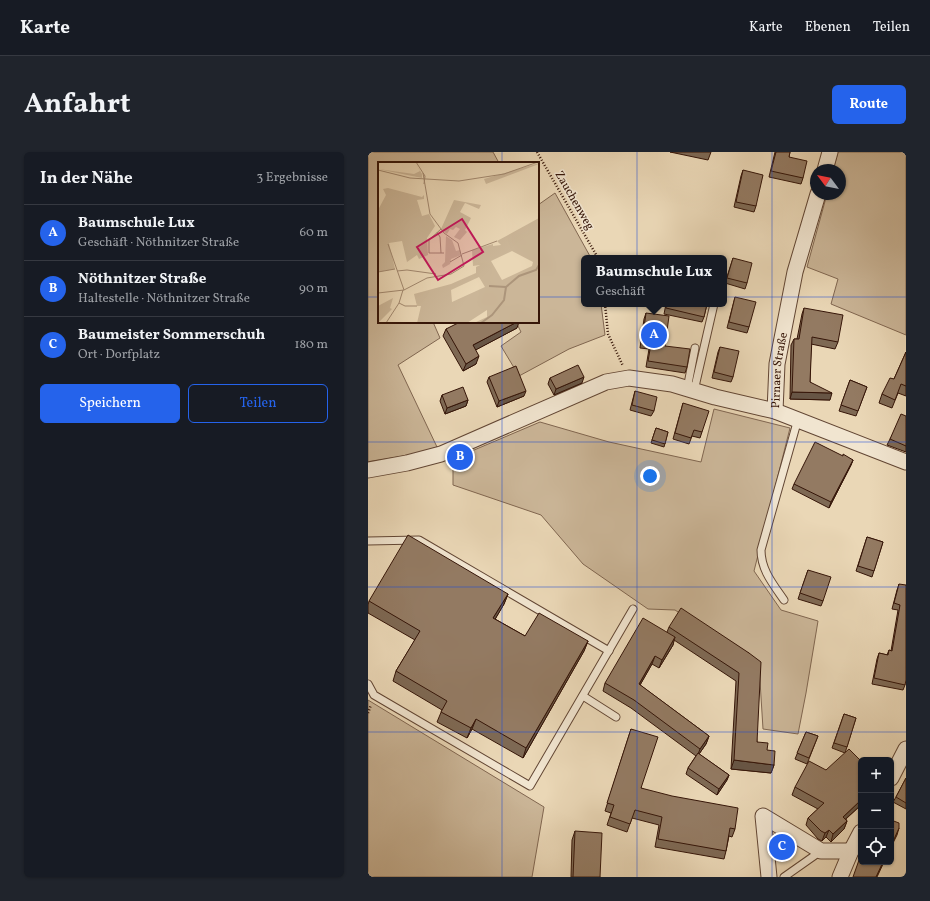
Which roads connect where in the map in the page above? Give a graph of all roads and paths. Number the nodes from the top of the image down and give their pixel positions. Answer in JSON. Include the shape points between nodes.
{"nodes":[{"id":1,"x":537,"y":152,"type":"edge"},
{"id":2,"x":830,"y":152,"type":"edge"},
{"id":3,"x":827,"y":164,"type":"edge"},
{"id":4,"x":816,"y":200,"type":"edge"},
{"id":5,"x":596,"y":255,"type":"edge"},
{"id":6,"x":605,"y":307,"type":"edge"},
{"id":7,"x":713,"y":307,"type":"edge"},
{"id":8,"x":694,"y":348,"type":"dead end"},
{"id":9,"x":629,"y":378,"type":"junction"},
{"id":10,"x":691,"y":390,"type":"junction"},
{"id":11,"x":775,"y":411,"type":"junction"},
{"id":12,"x":798,"y":419,"type":"junction"},
{"id":13,"x":906,"y":462,"type":"edge"},
{"id":14,"x":368,"y":470,"type":"edge"},
{"id":15,"x":368,"y":540,"type":"edge"},
{"id":16,"x":784,"y":600,"type":"dead end"},
{"id":17,"x":633,"y":609,"type":"dead end"},
{"id":18,"x":609,"y":651,"type":"junction"},
{"id":19,"x":368,"y":684,"type":"edge"},
{"id":20,"x":583,"y":696,"type":"junction"},
{"id":21,"x":616,"y":717,"type":"dead end"},
{"id":22,"x":906,"y":749,"type":"edge"},
{"id":23,"x":894,"y":772,"type":"edge"},
{"id":24,"x":858,"y":838,"type":"edge"},
{"id":25,"x":821,"y":851,"type":"junction"},
{"id":26,"x":851,"y":851,"type":"junction"},
{"id":27,"x":769,"y":877,"type":"edge"},
{"id":28,"x":784,"y":877,"type":"edge"},
{"id":29,"x":840,"y":877,"type":"edge"}],
"edges":[{"from":1,"to":5,"type":"path","name":"Zauchenweg"},
{"from":2,"to":3,"type":"street"},
{"from":4,"to":11,"type":"street","name":"Pirnaer Straße","via":[[795,272],[777,364]]},
{"from":6,"to":9,"type":"path","via":[[608,334]]},
{"from":7,"to":10,"type":"lane"},
{"from":8,"to":10,"type":"lane"},
{"from":9,"to":10,"type":"street","via":[[672,384]]},
{"from":9,"to":14,"type":"street","via":[[606,382],[441,454]]},
{"from":10,"to":11,"type":"street"},
{"from":11,"to":12,"type":"street","name":"Pirnaer Straße"},
{"from":12,"to":13,"type":"street","name":"Pirnaer Straße"},
{"from":12,"to":16,"type":"lane","via":[[761,550],[761,561],[765,570]]},
{"from":15,"to":18,"type":"lane","via":[[419,540]]},
{"from":17,"to":18,"type":"lane"},
{"from":18,"to":20,"type":"lane"},
{"from":19,"to":20,"type":"lane","via":[[374,695],[530,786]]},
{"from":20,"to":21,"type":"lane"},
{"from":22,"to":23,"type":"street"},
{"from":24,"to":26,"type":"street"},
{"from":25,"to":26,"type":"street"},
{"from":25,"to":27,"type":"street","via":[[763,816]]},
{"from":25,"to":28,"type":"lane"},
{"from":26,"to":29,"type":"street"}]}
